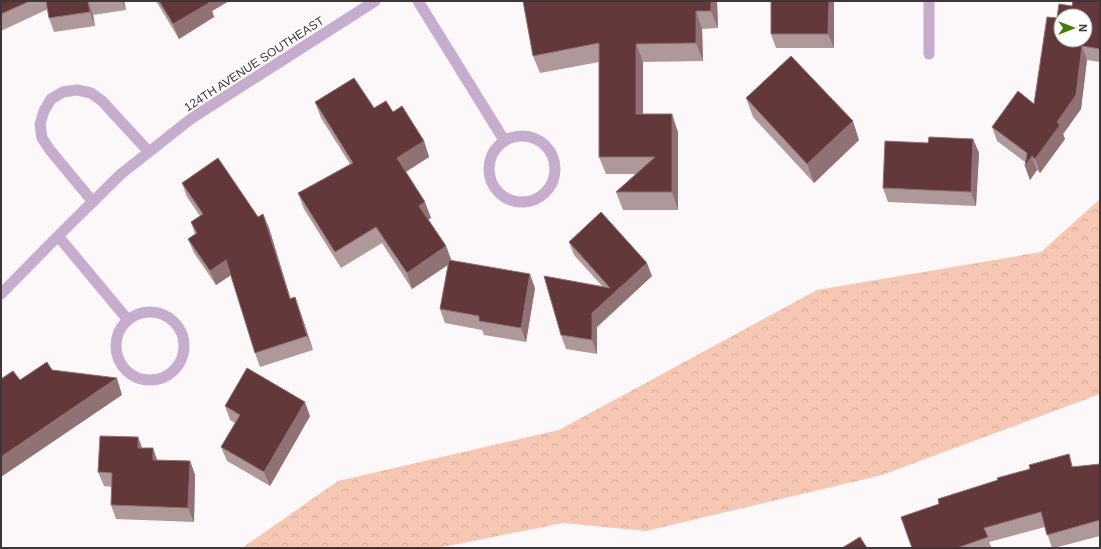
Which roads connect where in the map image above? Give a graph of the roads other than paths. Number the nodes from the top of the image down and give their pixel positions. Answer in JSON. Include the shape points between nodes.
{"nodes":[{"id":1,"x":374,"y":1,"type":"edge"},
{"id":2,"x":418,"y":1,"type":"edge"},
{"id":3,"x":930,"y":1,"type":"edge"},
{"id":4,"x":930,"y":54,"type":"dead end"},
{"id":5,"x":504,"y":140,"type":"junction"},
{"id":6,"x":149,"y":152,"type":"junction"},
{"id":7,"x":93,"y":202,"type":"junction"},
{"id":8,"x":58,"y":236,"type":"junction"},
{"id":9,"x":1,"y":294,"type":"edge"},
{"id":10,"x":128,"y":320,"type":"junction"}],
"edges":[{"from":1,"to":6,"type":"street","name":"124TH AVENUE SOUTHEAST","via":[[192,118]]},
{"from":2,"to":5,"type":"street"},
{"from":3,"to":4,"type":"street"},
{"from":5,"to":5,"type":"street","via":[[495,149],[490,161],[489,174],[494,187],[514,202],[528,202],[540,197],[550,188],[555,176],[555,163],[551,151],[541,141],[530,136]]},
{"from":6,"to":7,"type":"street","name":"124TH AVENUE SOUTHEAST","via":[[121,174]]},
{"from":6,"to":7,"type":"street","via":[[102,101],[91,93],[77,90],[63,92],[51,99],[40,124],[42,138]]},
{"from":7,"to":8,"type":"street","name":"124TH AVENUE SOUTHEAST"},
{"from":8,"to":9,"type":"street","name":"124TH AVENUE SOUTHEAST"},
{"from":8,"to":10,"type":"street"},
{"from":10,"to":10,"type":"street","via":[[120,330],[116,343],[117,356],[124,368],[134,377],[147,381],[161,379],[173,372],[181,362],[185,349],[184,336],[177,324],[166,315],[153,311],[140,313]]}]}
